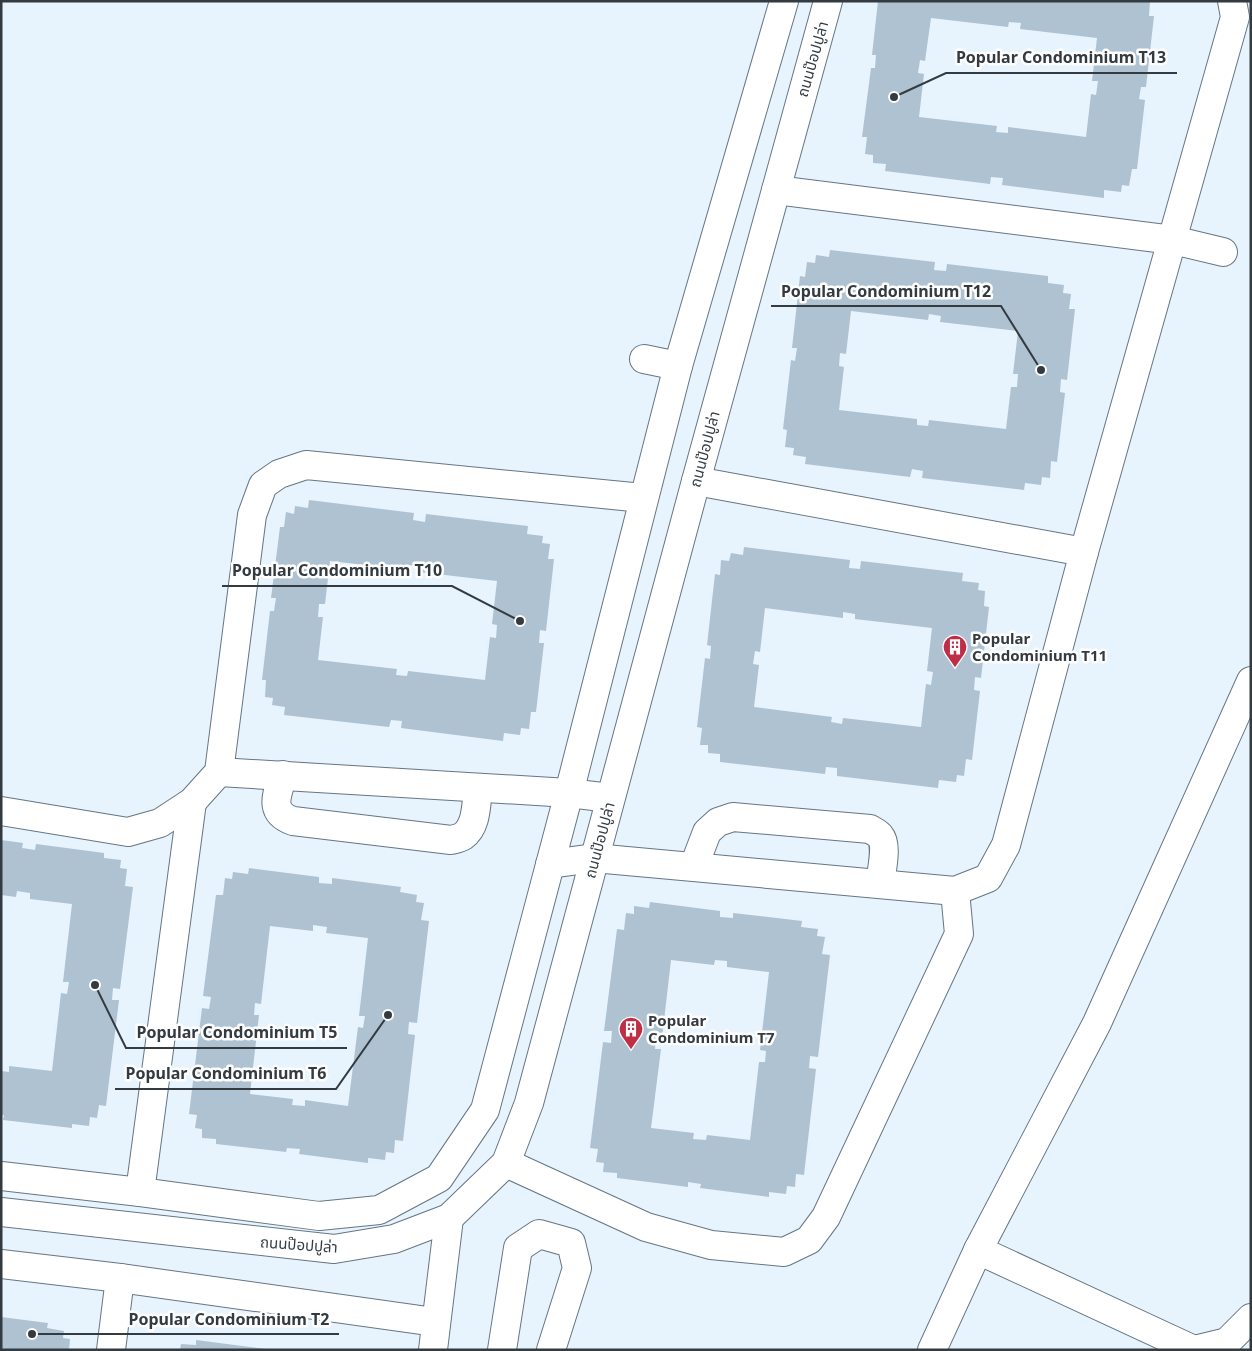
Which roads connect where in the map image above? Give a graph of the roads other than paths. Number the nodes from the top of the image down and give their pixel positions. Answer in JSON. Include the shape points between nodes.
{"nodes":[{"id":1,"x":784,"y":1,"type":"edge"},
{"id":2,"x":828,"y":1,"type":"edge"},
{"id":3,"x":1232,"y":1,"type":"edge"},
{"id":4,"x":776,"y":190,"type":"junction"},
{"id":5,"x":1173,"y":240,"type":"junction"},
{"id":6,"x":1222,"y":252,"type":"dead end"},
{"id":7,"x":644,"y":359,"type":"dead end"},
{"id":8,"x":678,"y":366,"type":"junction"},
{"id":9,"x":696,"y":481,"type":"junction"},
{"id":10,"x":644,"y":498,"type":"junction"},
{"id":11,"x":1084,"y":552,"type":"junction"},
{"id":12,"x":1251,"y":681,"type":"edge"},
{"id":13,"x":219,"y":772,"type":"junction"},
{"id":14,"x":283,"y":775,"type":"junction"},
{"id":15,"x":478,"y":789,"type":"junction"},
{"id":16,"x":569,"y":794,"type":"junction"},
{"id":17,"x":610,"y":798,"type":"junction"},
{"id":18,"x":192,"y":802,"type":"junction"},
{"id":19,"x":1,"y":811,"type":"edge"},
{"id":20,"x":594,"y":858,"type":"junction"},
{"id":21,"x":550,"y":864,"type":"junction"},
{"id":22,"x":694,"y":866,"type":"junction"},
{"id":23,"x":880,"y":884,"type":"junction"},
{"id":24,"x":955,"y":892,"type":"junction"},
{"id":25,"x":506,"y":1163,"type":"junction"},
{"id":26,"x":1,"y":1176,"type":"edge"},
{"id":27,"x":140,"y":1192,"type":"junction"},
{"id":28,"x":1,"y":1212,"type":"edge"},
{"id":29,"x":449,"y":1218,"type":"junction"},
{"id":30,"x":978,"y":1250,"type":"junction"},
{"id":31,"x":1,"y":1264,"type":"edge"},
{"id":32,"x":120,"y":1278,"type":"junction"},
{"id":33,"x":1251,"y":1318,"type":"edge"},
{"id":34,"x":435,"y":1322,"type":"junction"},
{"id":35,"x":111,"y":1350,"type":"edge"},
{"id":36,"x":433,"y":1350,"type":"edge"},
{"id":37,"x":502,"y":1350,"type":"edge"},
{"id":38,"x":551,"y":1350,"type":"edge"},
{"id":39,"x":932,"y":1350,"type":"edge"}],
"edges":[{"from":1,"to":8,"type":"street","name":"ถนนป๊อปปูล่า"},
{"from":2,"to":4,"type":"street","name":"ถนนป๊อปปูล่า"},
{"from":3,"to":5,"type":"street","via":[[1235,17]]},
{"from":4,"to":5,"type":"street"},
{"from":4,"to":9,"type":"street","name":"ถนนป๊อปปูล่า"},
{"from":5,"to":6,"type":"street"},
{"from":5,"to":11,"type":"street"},
{"from":7,"to":8,"type":"street"},
{"from":8,"to":10,"type":"street","name":"ถนนป๊อปปูล่า"},
{"from":9,"to":11,"type":"street"},
{"from":9,"to":17,"type":"street","name":"ถนนป๊อปปูล่า"},
{"from":10,"to":13,"type":"street","via":[[306,465],[279,474],[263,485],[252,515]]},
{"from":10,"to":16,"type":"street","name":"ถนนป๊อปปูล่า"},
{"from":11,"to":24,"type":"street","via":[[1006,845],[988,878]]},
{"from":12,"to":30,"type":"street","via":[[1098,1023]]},
{"from":13,"to":14,"type":"street"},
{"from":13,"to":18,"type":"street"},
{"from":14,"to":15,"type":"street"},
{"from":14,"to":15,"type":"street","via":[[276,798],[277,810],[283,818],[451,840],[463,836],[469,829],[474,819]]},
{"from":15,"to":16,"type":"street"},
{"from":16,"to":17,"type":"street"},
{"from":16,"to":21,"type":"street","name":"ถนนป๊อปปูล่า"},
{"from":17,"to":20,"type":"street","name":"ถนนป๊อปปูล่า"},
{"from":18,"to":19,"type":"street","via":[[160,823],[128,832]]},
{"from":18,"to":27,"type":"street"},
{"from":20,"to":21,"type":"street"},
{"from":20,"to":22,"type":"street"},
{"from":20,"to":25,"type":"street","name":"ถนนป๊อปปูล่า","via":[[529,1103]]},
{"from":21,"to":27,"type":"street","name":"ถนนป๊อปปูล่า","via":[[485,1110],[439,1178],[379,1210],[319,1216]]},
{"from":22,"to":23,"type":"street"},
{"from":22,"to":23,"type":"street","via":[[707,832],[718,822],[733,817],[870,829],[883,841]]},
{"from":23,"to":24,"type":"street"},
{"from":24,"to":25,"type":"street","via":[[959,934],[826,1217],[809,1240],[784,1252],[711,1245],[646,1226]]},
{"from":25,"to":29,"type":"street","name":"ถนนป๊อปปูล่า"},
{"from":26,"to":27,"type":"street","name":"ถนนป๊อปปูล่า"},
{"from":28,"to":29,"type":"street","name":"ถนนป๊อปปูล่า","via":[[334,1249],[394,1239]]},
{"from":29,"to":34,"type":"street"},
{"from":30,"to":33,"type":"street","via":[[1194,1350],[1227,1342]]},
{"from":30,"to":39,"type":"street"},
{"from":31,"to":32,"type":"street"},
{"from":32,"to":34,"type":"street"},
{"from":32,"to":35,"type":"street"},
{"from":34,"to":36,"type":"street"},
{"from":37,"to":38,"type":"street","via":[[518,1248],[539,1234],[571,1243],[577,1268]]}]}
